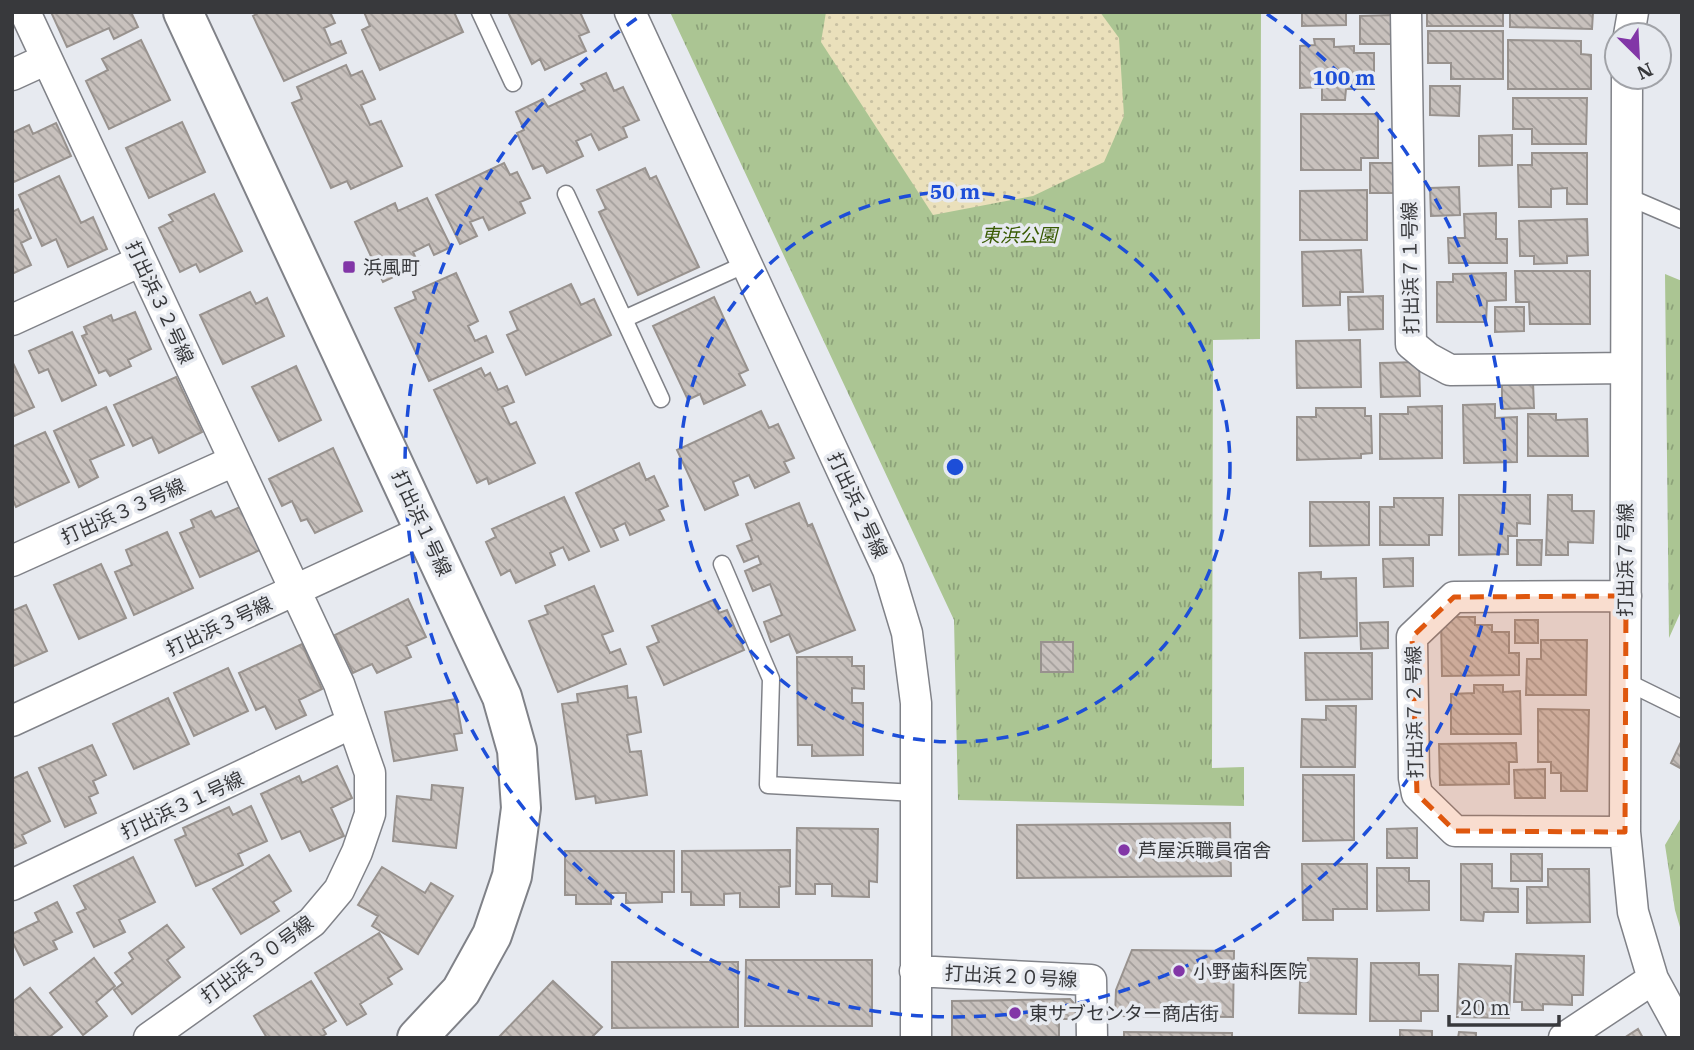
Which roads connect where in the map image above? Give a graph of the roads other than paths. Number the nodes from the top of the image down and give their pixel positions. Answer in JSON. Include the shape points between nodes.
{"nodes":[{"id":1,"x":25,"y":12,"type":"edge"},
{"id":2,"x":183,"y":12,"type":"edge"},
{"id":3,"x":480,"y":12,"type":"edge"},
{"id":4,"x":630,"y":12,"type":"edge"},
{"id":5,"x":1406,"y":12,"type":"edge"},
{"id":6,"x":47,"y":59,"type":"junction"},
{"id":7,"x":12,"y":75,"type":"edge"},
{"id":8,"x":513,"y":83,"type":"dead end"},
{"id":9,"x":1628,"y":91,"type":"edge"},
{"id":10,"x":566,"y":194,"type":"dead end"},
{"id":11,"x":1626,"y":196,"type":"junction"},
{"id":12,"x":1682,"y":220,"type":"edge"},
{"id":13,"x":141,"y":261,"type":"junction"},
{"id":14,"x":746,"y":264,"type":"junction"},
{"id":15,"x":624,"y":319,"type":"junction"},
{"id":16,"x":12,"y":320,"type":"edge"},
{"id":17,"x":1626,"y":368,"type":"junction"},
{"id":18,"x":661,"y":399,"type":"dead end"},
{"id":19,"x":234,"y":461,"type":"junction"},
{"id":20,"x":425,"y":530,"type":"junction"},
{"id":21,"x":12,"y":561,"type":"edge"},
{"id":22,"x":722,"y":564,"type":"dead end"},
{"id":23,"x":294,"y":591,"type":"junction"},
{"id":24,"x":1626,"y":596,"type":"junction"},
{"id":25,"x":1625,"y":681,"type":"junction"},
{"id":26,"x":1682,"y":709,"type":"edge"},
{"id":27,"x":12,"y":721,"type":"edge"},
{"id":28,"x":352,"y":723,"type":"junction"},
{"id":29,"x":916,"y":793,"type":"junction"},
{"id":30,"x":1625,"y":832,"type":"junction"},
{"id":31,"x":12,"y":885,"type":"edge"},
{"id":32,"x":915,"y":971,"type":"junction"},
{"id":33,"x":1653,"y":979,"type":"junction"},
{"id":34,"x":1682,"y":1032,"type":"edge"},
{"id":35,"x":149,"y":1038,"type":"edge"},
{"id":36,"x":417,"y":1038,"type":"edge"},
{"id":37,"x":916,"y":1038,"type":"edge"},
{"id":38,"x":1092,"y":1038,"type":"edge"},
{"id":39,"x":1564,"y":1038,"type":"edge"}],
"edges":[{"from":1,"to":6,"type":"street","name":"打出浜３２号線"},
{"from":2,"to":20,"type":"street","name":"打出浜１号線"},
{"from":3,"to":8,"type":"lane"},
{"from":4,"to":14,"type":"street","name":"打出浜２号線"},
{"from":5,"to":17,"type":"street","name":"打出浜７１号線","via":[[1411,344],[1450,370]]},
{"from":6,"to":7,"type":"street"},
{"from":6,"to":13,"type":"street","name":"打出浜３２号線"},
{"from":9,"to":11,"type":"street","name":"打出浜７号線"},
{"from":10,"to":15,"type":"lane"},
{"from":11,"to":12,"type":"lane"},
{"from":11,"to":17,"type":"street","name":"打出浜７号線"},
{"from":13,"to":16,"type":"street"},
{"from":13,"to":19,"type":"street","name":"打出浜３２号線"},
{"from":14,"to":15,"type":"lane"},
{"from":14,"to":29,"type":"street","name":"打出浜２号線","via":[[888,570],[907,634],[916,703]]},
{"from":15,"to":18,"type":"lane"},
{"from":17,"to":24,"type":"street","name":"打出浜７号線"},
{"from":19,"to":21,"type":"street","name":"打出浜３３号線"},
{"from":19,"to":23,"type":"street","name":"打出浜３２号線"},
{"from":20,"to":23,"type":"street","name":"打出浜３号線"},
{"from":20,"to":36,"type":"street","name":"打出浜１号線","via":[[502,697],[517,750],[521,808],[512,876],[492,935],[461,991]]},
{"from":22,"to":29,"type":"lane","via":[[771,679],[768,785]]},
{"from":23,"to":27,"type":"street","name":"打出浜３号線"},
{"from":23,"to":28,"type":"street","name":"打出浜３０号線","via":[[339,684]]},
{"from":24,"to":25,"type":"street","name":"打出浜７号線"},
{"from":24,"to":30,"type":"street","name":"打出浜７２号線","via":[[1454,597],[1412,637],[1413,778],[1417,794],[1455,831]]},
{"from":25,"to":26,"type":"lane"},
{"from":25,"to":30,"type":"street","name":"打出浜７号線"},
{"from":28,"to":31,"type":"street","name":"打出浜３１号線"},
{"from":28,"to":35,"type":"street","name":"打出浜３０号線","via":[[370,773],[370,814],[339,890],[312,922]]},
{"from":29,"to":32,"type":"street","name":"打出浜２号線"},
{"from":30,"to":33,"type":"street","name":"打出浜７号線","via":[[1633,912]]},
{"from":32,"to":37,"type":"street","name":"打出浜２号線"},
{"from":32,"to":38,"type":"street","name":"打出浜２０号線","via":[[1091,980]]},
{"from":33,"to":34,"type":"street","name":"打出浜７号線"},
{"from":33,"to":39,"type":"street"}]}
